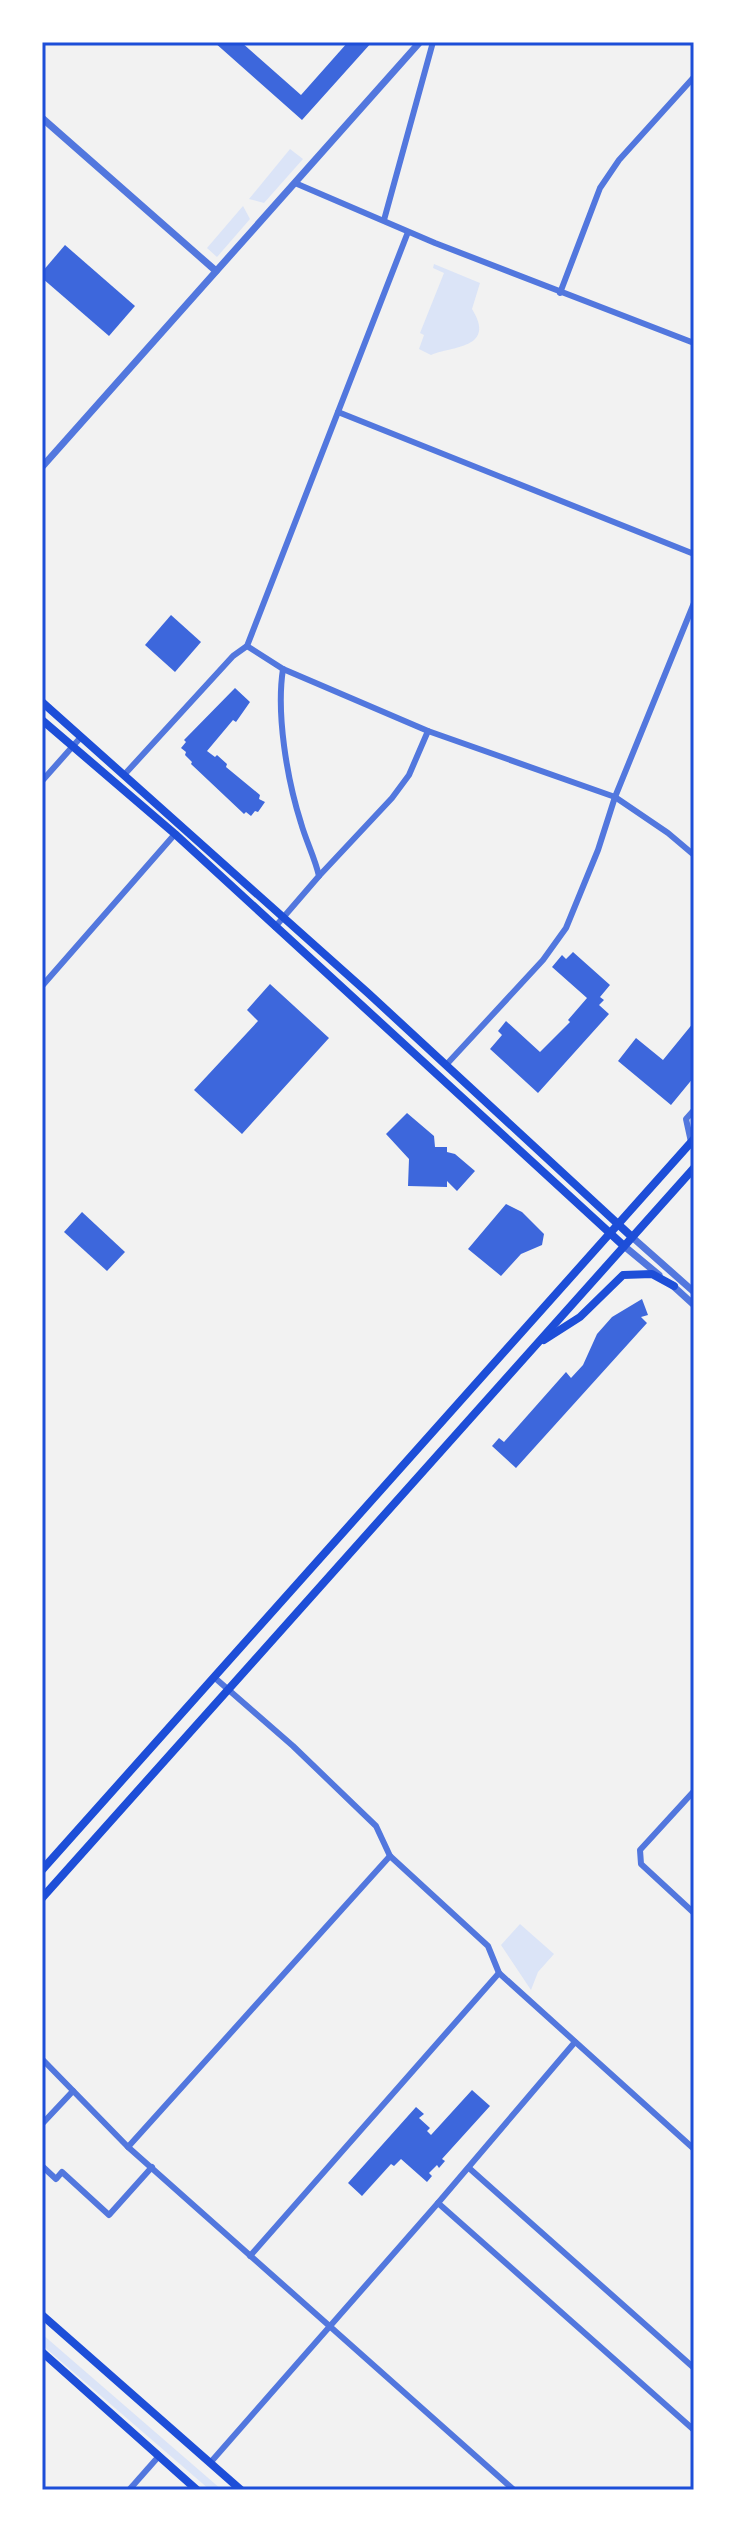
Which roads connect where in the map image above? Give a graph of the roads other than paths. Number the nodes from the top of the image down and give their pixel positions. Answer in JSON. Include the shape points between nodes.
{"nodes":[{"id":1,"x":420,"y":42,"type":"edge"},
{"id":2,"x":433,"y":42,"type":"edge"},
{"id":3,"x":694,"y":77,"type":"edge"},
{"id":4,"x":42,"y":118,"type":"edge"},
{"id":5,"x":295,"y":183,"type":"junction"},
{"id":6,"x":384,"y":220,"type":"junction"},
{"id":7,"x":408,"y":232,"type":"junction"},
{"id":8,"x":216,"y":271,"type":"junction"},
{"id":9,"x":560,"y":293,"type":"junction"},
{"id":10,"x":694,"y":343,"type":"edge"},
{"id":11,"x":338,"y":412,"type":"junction"},
{"id":12,"x":42,"y":467,"type":"edge"},
{"id":13,"x":694,"y":554,"type":"edge"},
{"id":14,"x":694,"y":603,"type":"edge"},
{"id":15,"x":247,"y":646,"type":"junction"},
{"id":16,"x":283,"y":669,"type":"junction"},
{"id":17,"x":42,"y":702,"type":"edge"},
{"id":18,"x":42,"y":720,"type":"edge"},
{"id":19,"x":428,"y":731,"type":"junction"},
{"id":20,"x":81,"y":737,"type":"junction"},
{"id":21,"x":73,"y":747,"type":"junction"},
{"id":22,"x":124,"y":775,"type":"junction"},
{"id":23,"x":42,"y":781,"type":"edge"},
{"id":24,"x":615,"y":797,"type":"junction"},
{"id":25,"x":175,"y":834,"type":"junction"},
{"id":26,"x":694,"y":855,"type":"edge"},
{"id":27,"x":319,"y":876,"type":"junction"},
{"id":28,"x":283,"y":918,"type":"junction"},
{"id":29,"x":274,"y":928,"type":"junction"},
{"id":30,"x":42,"y":986,"type":"edge"},
{"id":31,"x":446,"y":1065,"type":"junction"},
{"id":32,"x":694,"y":1110,"type":"edge"},
{"id":33,"x":693,"y":1140,"type":"edge"},
{"id":34,"x":694,"y":1168,"type":"edge"},
{"id":35,"x":617,"y":1222,"type":"junction"},
{"id":36,"x":608,"y":1232,"type":"junction"},
{"id":37,"x":632,"y":1237,"type":"junction"},
{"id":38,"x":624,"y":1246,"type":"junction"},
{"id":39,"x":674,"y":1286,"type":"junction"},
{"id":40,"x":694,"y":1292,"type":"edge"},
{"id":41,"x":694,"y":1305,"type":"edge"},
{"id":42,"x":534,"y":1347,"type":"junction"},
{"id":43,"x":215,"y":1678,"type":"junction"},
{"id":44,"x":228,"y":1689,"type":"junction"},
{"id":45,"x":694,"y":1791,"type":"edge"},
{"id":46,"x":390,"y":1856,"type":"junction"},
{"id":47,"x":42,"y":1870,"type":"edge"},
{"id":48,"x":42,"y":1898,"type":"edge"},
{"id":49,"x":694,"y":1913,"type":"edge"},
{"id":50,"x":499,"y":1973,"type":"junction"},
{"id":51,"x":575,"y":2042,"type":"junction"},
{"id":52,"x":42,"y":2059,"type":"edge"},
{"id":53,"x":73,"y":2091,"type":"junction"},
{"id":54,"x":42,"y":2124,"type":"edge"},
{"id":55,"x":128,"y":2147,"type":"junction"},
{"id":56,"x":694,"y":2149,"type":"edge"},
{"id":57,"x":42,"y":2166,"type":"edge"},
{"id":58,"x":152,"y":2167,"type":"junction"},
{"id":59,"x":469,"y":2168,"type":"junction"},
{"id":60,"x":438,"y":2203,"type":"junction"},
{"id":61,"x":250,"y":2256,"type":"junction"},
{"id":62,"x":42,"y":2315,"type":"edge"},
{"id":63,"x":330,"y":2327,"type":"junction"},
{"id":64,"x":42,"y":2352,"type":"edge"},
{"id":65,"x":694,"y":2368,"type":"edge"},
{"id":66,"x":694,"y":2430,"type":"edge"},
{"id":67,"x":159,"y":2456,"type":"junction"},
{"id":68,"x":210,"y":2463,"type":"junction"},
{"id":69,"x":129,"y":2490,"type":"edge"},
{"id":70,"x":197,"y":2490,"type":"edge"},
{"id":71,"x":241,"y":2490,"type":"edge"},
{"id":72,"x":514,"y":2490,"type":"edge"}],
"edges":[{"from":1,"to":5,"type":"street"},
{"from":2,"to":6,"type":"street"},
{"from":3,"to":9,"type":"street","via":[[600,188]]},
{"from":4,"to":8,"type":"street"},
{"from":5,"to":6,"type":"street"},
{"from":5,"to":8,"type":"street"},
{"from":6,"to":7,"type":"street"},
{"from":7,"to":9,"type":"street"},
{"from":7,"to":11,"type":"street"},
{"from":8,"to":12,"type":"street"},
{"from":9,"to":10,"type":"street"},
{"from":11,"to":13,"type":"street"},
{"from":11,"to":15,"type":"street"},
{"from":14,"to":24,"type":"street"},
{"from":15,"to":16,"type":"street"},
{"from":15,"to":22,"type":"street"},
{"from":16,"to":19,"type":"street"},
{"from":16,"to":27,"type":"street","via":[[280,717],[300,821]]},
{"from":17,"to":20,"type":"main road"},
{"from":18,"to":21,"type":"main road"},
{"from":19,"to":24,"type":"street"},
{"from":19,"to":27,"type":"street","via":[[409,775],[392,798]]},
{"from":20,"to":21,"type":"street"},
{"from":20,"to":22,"type":"main road"},
{"from":21,"to":23,"type":"street"},
{"from":21,"to":25,"type":"main road"},
{"from":22,"to":28,"type":"main road"},
{"from":24,"to":26,"type":"street"},
{"from":24,"to":31,"type":"street","via":[[566,928]]},
{"from":25,"to":29,"type":"main road"},
{"from":25,"to":30,"type":"street"},
{"from":27,"to":28,"type":"street"},
{"from":28,"to":29,"type":"street"},
{"from":28,"to":31,"type":"main road"},
{"from":29,"to":36,"type":"main road"},
{"from":31,"to":35,"type":"main road"},
{"from":32,"to":33,"type":"street","via":[[686,1119]]},
{"from":33,"to":35,"type":"main road"},
{"from":34,"to":37,"type":"main road"},
{"from":35,"to":36,"type":"main road"},
{"from":35,"to":37,"type":"main road"},
{"from":36,"to":38,"type":"main road"},
{"from":36,"to":43,"type":"main road"},
{"from":37,"to":38,"type":"main road"},
{"from":37,"to":40,"type":"street"},
{"from":38,"to":39,"type":"street"},
{"from":38,"to":42,"type":"main road"},
{"from":39,"to":41,"type":"street"},
{"from":39,"to":42,"type":"main road","via":[[652,1274],[623,1275],[580,1317]]},
{"from":42,"to":44,"type":"main road"},
{"from":43,"to":44,"type":"street"},
{"from":43,"to":47,"type":"main road"},
{"from":44,"to":46,"type":"street","via":[[376,1826]]},
{"from":44,"to":48,"type":"main road"},
{"from":45,"to":49,"type":"street","via":[[640,1850],[641,1864]]},
{"from":46,"to":50,"type":"street","via":[[488,1946]]},
{"from":46,"to":55,"type":"street"},
{"from":50,"to":51,"type":"street"},
{"from":50,"to":61,"type":"street"},
{"from":51,"to":56,"type":"street"},
{"from":51,"to":59,"type":"street"},
{"from":52,"to":53,"type":"street"},
{"from":53,"to":54,"type":"street"},
{"from":53,"to":55,"type":"street"},
{"from":55,"to":58,"type":"street"},
{"from":57,"to":58,"type":"street","via":[[56,2179],[62,2172],[109,2215]]},
{"from":58,"to":61,"type":"street"},
{"from":59,"to":60,"type":"street"},
{"from":59,"to":65,"type":"street"},
{"from":60,"to":63,"type":"street"},
{"from":60,"to":66,"type":"street"},
{"from":61,"to":63,"type":"street"},
{"from":62,"to":68,"type":"main road"},
{"from":63,"to":68,"type":"street"},
{"from":63,"to":72,"type":"street"},
{"from":64,"to":67,"type":"main road"},
{"from":67,"to":69,"type":"street"},
{"from":67,"to":70,"type":"main road"},
{"from":68,"to":71,"type":"main road"}]}
